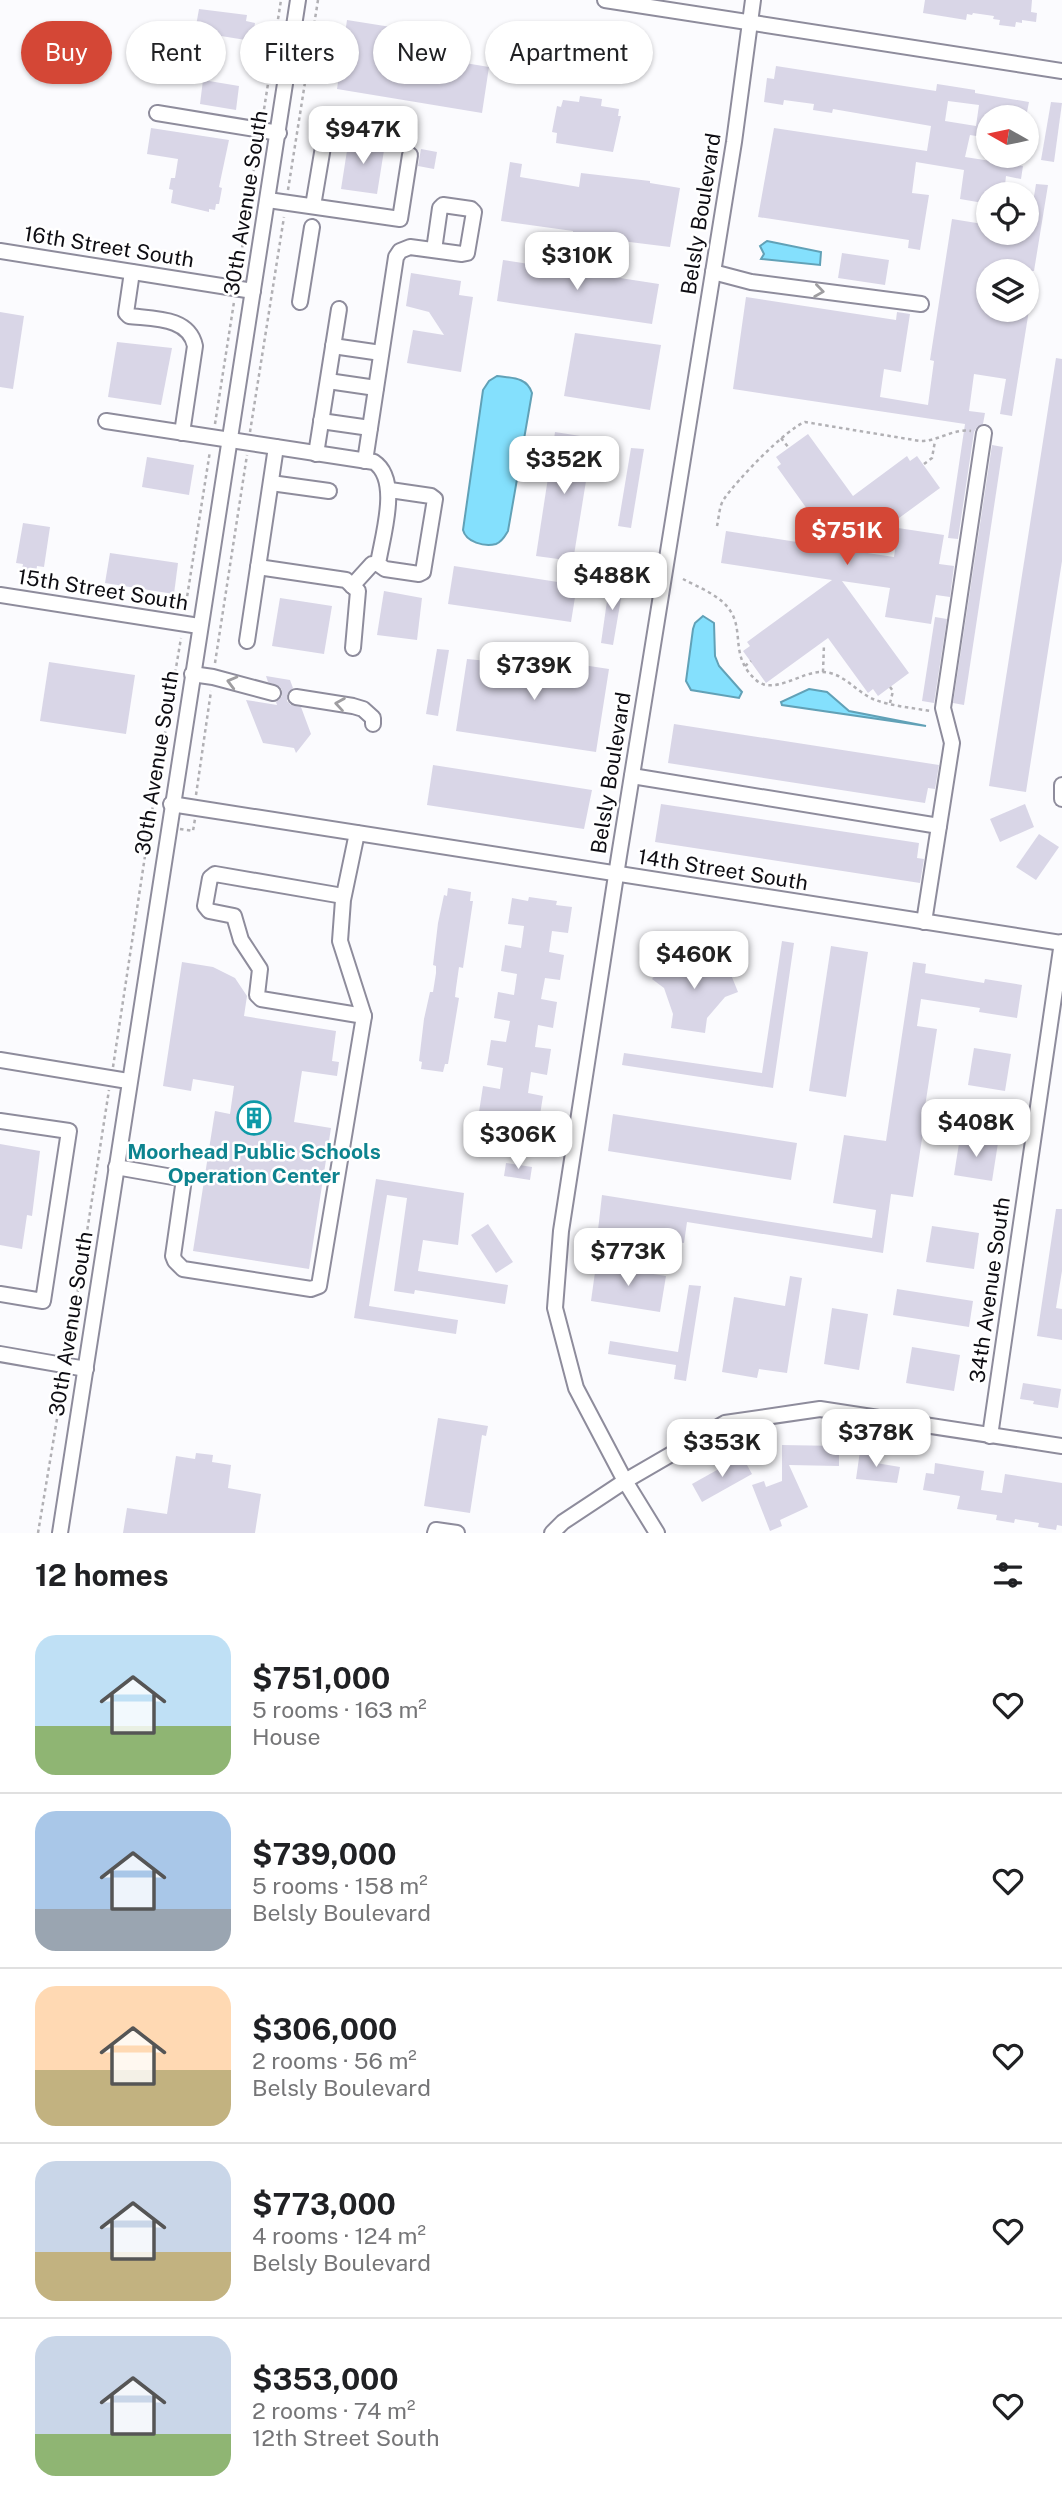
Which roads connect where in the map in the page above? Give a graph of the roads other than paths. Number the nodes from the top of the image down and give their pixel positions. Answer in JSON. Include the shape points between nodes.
{"nodes":[{"id":1,"x":298,"y":0,"type":"edge"},
{"id":2,"x":605,"y":0,"type":"edge"},
{"id":3,"x":753,"y":0,"type":"edge"},
{"id":4,"x":749,"y":24,"type":"junction"},
{"id":5,"x":1062,"y":71,"type":"edge"},
{"id":6,"x":158,"y":113,"type":"dead end"},
{"id":7,"x":279,"y":133,"type":"junction"},
{"id":8,"x":324,"y":141,"type":"dead end"},
{"id":9,"x":410,"y":155,"type":"dead end"},
{"id":10,"x":268,"y":200,"type":"junction"},
{"id":11,"x":313,"y":206,"type":"junction"},
{"id":12,"x":312,"y":227,"type":"dead end"},
{"id":13,"x":434,"y":250,"type":"dead end"},
{"id":14,"x":0,"y":251,"type":"edge"},
{"id":15,"x":132,"y":272,"type":"junction"},
{"id":16,"x":713,"y":272,"type":"junction"},
{"id":17,"x":253,"y":291,"type":"junction"},
{"id":18,"x":300,"y":302,"type":"dead end"},
{"id":19,"x":921,"y":304,"type":"dead end"},
{"id":20,"x":339,"y":309,"type":"dead end"},
{"id":21,"x":333,"y":346,"type":"junction"},
{"id":22,"x":381,"y":354,"type":"junction"},
{"id":23,"x":328,"y":381,"type":"junction"},
{"id":24,"x":376,"y":388,"type":"junction"},
{"id":25,"x":106,"y":421,"type":"dead end"},
{"id":26,"x":321,"y":421,"type":"junction"},
{"id":27,"x":370,"y":428,"type":"junction"},
{"id":28,"x":182,"y":433,"type":"junction"},
{"id":29,"x":984,"y":433,"type":"road end"},
{"id":30,"x":229,"y":440,"type":"junction"},
{"id":31,"x":276,"y":447,"type":"junction"},
{"id":32,"x":316,"y":454,"type":"junction"},
{"id":33,"x":365,"y":461,"type":"junction"},
{"id":34,"x":271,"y":483,"type":"junction"},
{"id":35,"x":390,"y":490,"type":"junction"},
{"id":36,"x":328,"y":491,"type":"dead end"},
{"id":37,"x":378,"y":564,"type":"junction"},
{"id":38,"x":258,"y":567,"type":"junction"},
{"id":39,"x":352,"y":586,"type":"junction"},
{"id":40,"x":0,"y":595,"type":"edge"},
{"id":41,"x":200,"y":626,"type":"junction"},
{"id":42,"x":247,"y":640,"type":"dead end"},
{"id":43,"x":353,"y":648,"type":"dead end"},
{"id":44,"x":192,"y":674,"type":"junction"},
{"id":45,"x":273,"y":693,"type":"dead end"},
{"id":46,"x":296,"y":697,"type":"dead end"},
{"id":47,"x":373,"y":724,"type":"dead end"},
{"id":48,"x":632,"y":776,"type":"junction"},
{"id":49,"x":171,"y":804,"type":"junction"},
{"id":50,"x":939,"y":826,"type":"junction"},
{"id":51,"x":357,"y":834,"type":"junction"},
{"id":52,"x":616,"y":875,"type":"junction"},
{"id":53,"x":343,"y":896,"type":"junction"},
{"id":54,"x":924,"y":922,"type":"junction"},
{"id":55,"x":1062,"y":943,"type":"edge"},
{"id":56,"x":364,"y":1016,"type":"junction"},
{"id":57,"x":0,"y":1060,"type":"edge"},
{"id":58,"x":128,"y":1081,"type":"junction"},
{"id":59,"x":0,"y":1121,"type":"edge"},
{"id":60,"x":116,"y":1167,"type":"junction"},
{"id":61,"x":0,"y":1294,"type":"edge"},
{"id":62,"x":0,"y":1354,"type":"edge"},
{"id":63,"x":86,"y":1369,"type":"junction"},
{"id":64,"x":990,"y":1436,"type":"junction"},
{"id":65,"x":1062,"y":1447,"type":"edge"},
{"id":66,"x":625,"y":1481,"type":"junction"},
{"id":67,"x":60,"y":1533,"type":"edge"},
{"id":68,"x":435,"y":1533,"type":"edge"},
{"id":69,"x":457,"y":1533,"type":"edge"},
{"id":70,"x":552,"y":1533,"type":"edge"},
{"id":71,"x":657,"y":1533,"type":"edge"}],
"edges":[{"from":1,"to":7,"type":"street","name":"30th Avenue South"},
{"from":2,"to":4,"type":"street"},
{"from":3,"to":4,"type":"street","name":"Belsly Boulevard"},
{"from":4,"to":5,"type":"street"},
{"from":4,"to":16,"type":"street","name":"Belsly Boulevard"},
{"from":6,"to":7,"type":"street"},
{"from":7,"to":10,"type":"street","name":"30th Avenue South"},
{"from":8,"to":11,"type":"street"},
{"from":9,"to":11,"type":"street","via":[[400,219]]},
{"from":10,"to":11,"type":"street"},
{"from":10,"to":17,"type":"street","name":"30th Avenue South"},
{"from":12,"to":18,"type":"street"},
{"from":13,"to":22,"type":"street","via":[[410,247],[396,257]]},
{"from":14,"to":15,"type":"street","name":"16th Street South"},
{"from":15,"to":17,"type":"street","name":"16th Street South"},
{"from":15,"to":28,"type":"street","via":[[126,313],[178,323],[193,336]]},
{"from":16,"to":19,"type":"street","one_way":true,"via":[[751,282]]},
{"from":16,"to":48,"type":"street","name":"Belsly Boulevard"},
{"from":17,"to":30,"type":"street","name":"30th Avenue South"},
{"from":20,"to":21,"type":"street"},
{"from":21,"to":22,"type":"street"},
{"from":21,"to":23,"type":"street"},
{"from":22,"to":24,"type":"street"},
{"from":23,"to":24,"type":"street"},
{"from":23,"to":26,"type":"street"},
{"from":24,"to":27,"type":"street"},
{"from":25,"to":28,"type":"street"},
{"from":26,"to":27,"type":"street"},
{"from":26,"to":32,"type":"street"},
{"from":27,"to":33,"type":"street"},
{"from":28,"to":30,"type":"street"},
{"from":29,"to":50,"type":"street","via":[[943,708],[952,743]]},
{"from":30,"to":31,"type":"street"},
{"from":30,"to":41,"type":"street","name":"30th Avenue South"},
{"from":31,"to":32,"type":"street"},
{"from":31,"to":34,"type":"street"},
{"from":32,"to":33,"type":"street"},
{"from":33,"to":35,"type":"street","via":[[381,467]]},
{"from":34,"to":36,"type":"street"},
{"from":34,"to":38,"type":"street"},
{"from":35,"to":37,"type":"street"},
{"from":35,"to":37,"type":"street","via":[[435,499],[423,572],[385,569]]},
{"from":37,"to":39,"type":"street","via":[[372,564]]},
{"from":38,"to":39,"type":"street","via":[[346,580]]},
{"from":38,"to":42,"type":"street"},
{"from":39,"to":43,"type":"street","via":[[358,591]]},
{"from":40,"to":41,"type":"street","name":"15th Street South"},
{"from":41,"to":44,"type":"street","name":"30th Avenue South"},
{"from":45,"to":44,"type":"street","one_way":true},
{"from":44,"to":49,"type":"street","name":"30th Avenue South"},
{"from":47,"to":46,"type":"street","one_way":true,"via":[[363,709]]},
{"from":48,"to":50,"type":"street"},
{"from":48,"to":52,"type":"street","name":"Belsly Boulevard"},
{"from":49,"to":51,"type":"street","name":"14th Street South"},
{"from":49,"to":58,"type":"street","name":"30th Avenue South"},
{"from":50,"to":54,"type":"street"},
{"from":51,"to":52,"type":"street","name":"14th Street South"},
{"from":51,"to":53,"type":"street"},
{"from":52,"to":54,"type":"street","name":"14th Street South"},
{"from":52,"to":66,"type":"street","name":"Belsly Boulevard","via":[[561,1231],[555,1308],[576,1388]]},
{"from":53,"to":56,"type":"street","via":[[340,941]]},
{"from":53,"to":56,"type":"street","via":[[215,874],[210,878],[205,906],[234,916],[241,940],[260,969],[257,995],[261,999]]},
{"from":54,"to":55,"type":"street","name":"14th Street South"},
{"from":55,"to":64,"type":"street","name":"34th Avenue South"},
{"from":56,"to":60,"type":"street","via":[[319,1286],[311,1289],[183,1269],[173,1256],[184,1179]]},
{"from":57,"to":58,"type":"street"},
{"from":58,"to":60,"type":"street","name":"30th Avenue South"},
{"from":59,"to":61,"type":"street","via":[[69,1131],[43,1301]]},
{"from":60,"to":63,"type":"street","name":"30th Avenue South"},
{"from":62,"to":63,"type":"street"},
{"from":63,"to":67,"type":"street","name":"30th Avenue South"},
{"from":64,"to":65,"type":"street"},
{"from":64,"to":66,"type":"street","via":[[820,1409],[725,1423]]},
{"from":66,"to":70,"type":"street"},
{"from":66,"to":71,"type":"street","name":"Belsly Boulevard"},
{"from":68,"to":69,"type":"street"}]}
